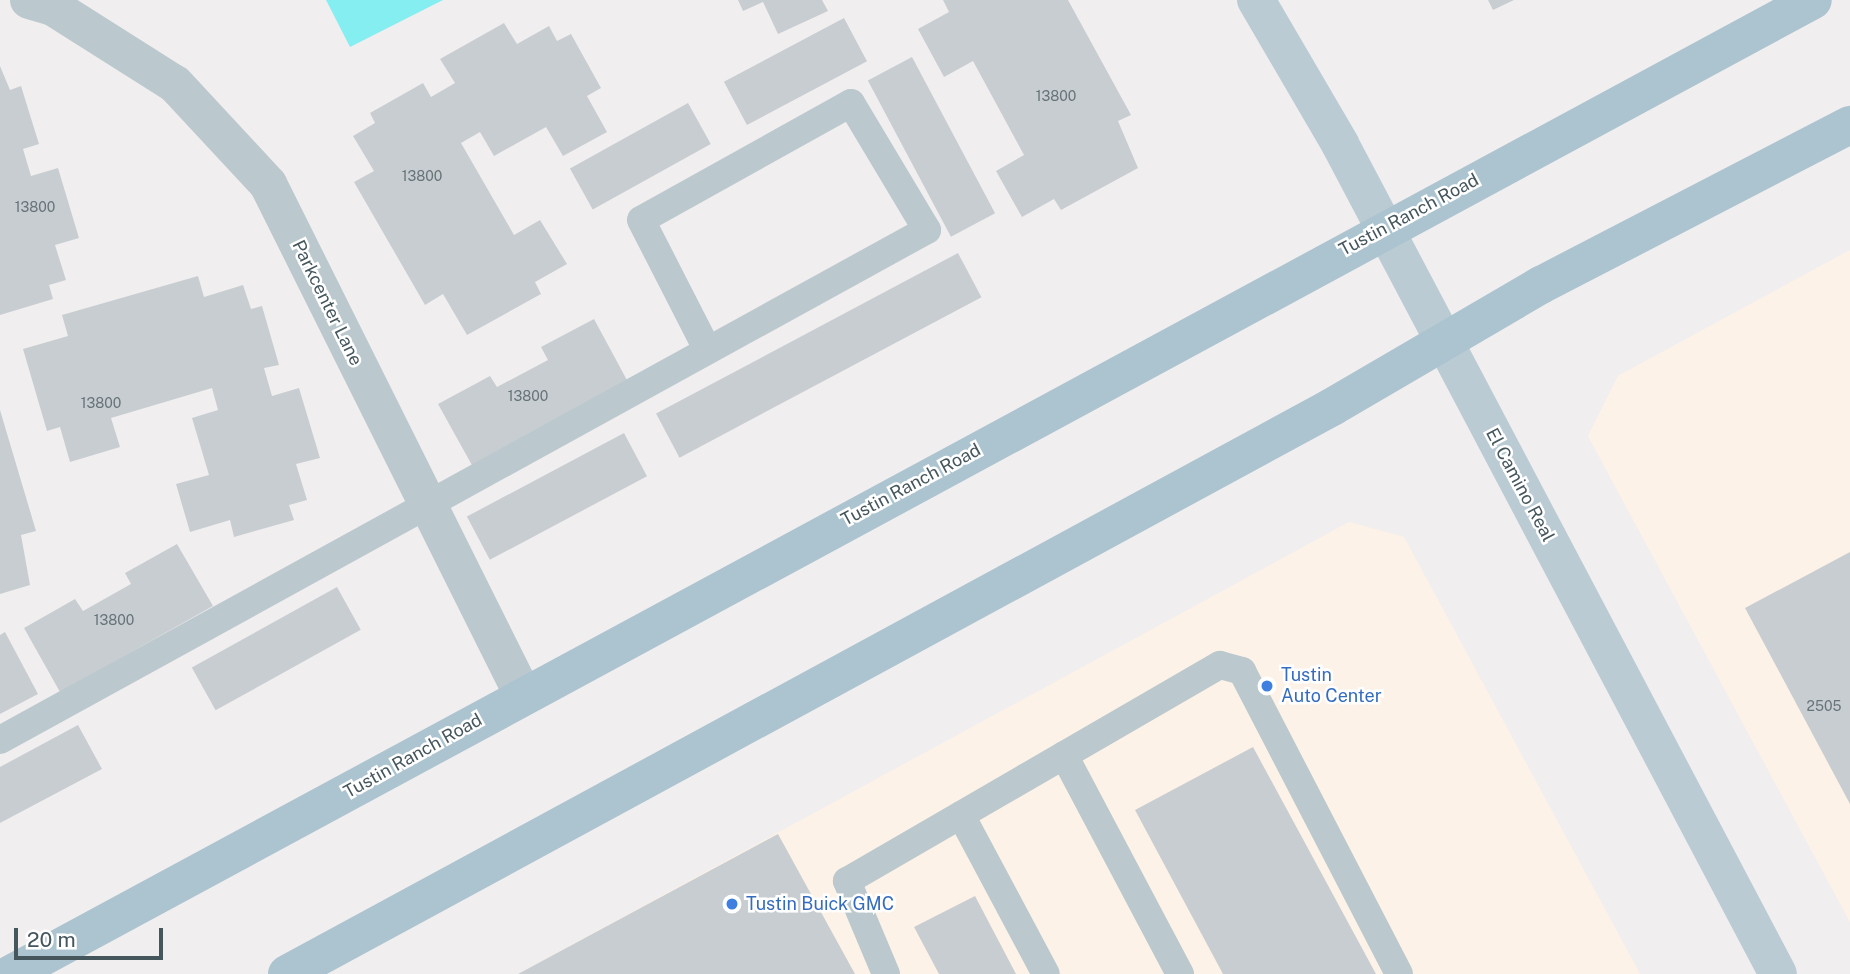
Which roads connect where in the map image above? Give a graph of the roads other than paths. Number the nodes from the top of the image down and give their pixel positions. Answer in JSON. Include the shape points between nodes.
{"nodes":[{"id":1,"x":29,"y":0,"type":"edge"},
{"id":2,"x":1256,"y":0,"type":"edge"},
{"id":3,"x":1813,"y":0,"type":"edge"},
{"id":4,"x":1850,"y":125,"type":"edge"},
{"id":5,"x":1385,"y":228,"type":"junction"},
{"id":6,"x":1444,"y":342,"type":"junction"},
{"id":7,"x":707,"y":349,"type":"junction"},
{"id":8,"x":425,"y":502,"type":"junction"},
{"id":9,"x":523,"y":695,"type":"junction"},
{"id":10,"x":0,"y":740,"type":"edge"},
{"id":11,"x":1064,"y":755,"type":"junction"},
{"id":12,"x":961,"y":815,"type":"junction"},
{"id":13,"x":11,"y":974,"type":"edge"},
{"id":14,"x":287,"y":974,"type":"edge"},
{"id":15,"x":886,"y":974,"type":"edge"},
{"id":16,"x":1046,"y":974,"type":"edge"},
{"id":17,"x":1180,"y":974,"type":"edge"},
{"id":18,"x":1399,"y":974,"type":"edge"},
{"id":19,"x":1778,"y":974,"type":"edge"}],
"edges":[{"from":1,"to":8,"type":"street","name":"Parkcenter Lane","via":[[53,7],[175,83],[268,184]]},
{"from":2,"to":5,"type":"main road","name":"El Camino Real"},
{"from":3,"to":5,"type":"main road","name":"Tustin Ranch Road"},
{"from":4,"to":6,"type":"main road"},
{"from":5,"to":6,"type":"main road","name":"El Camino Real"},
{"from":5,"to":9,"type":"main road","name":"Tustin Ranch Road"},
{"from":6,"to":14,"type":"main road"},
{"from":6,"to":19,"type":"main road","name":"El Camino Real"},
{"from":7,"to":7,"type":"lane","via":[[927,230],[851,103],[641,220]]},
{"from":7,"to":8,"type":"lane"},
{"from":8,"to":9,"type":"street","name":"Parkcenter Lane"},
{"from":8,"to":10,"type":"lane"},
{"from":9,"to":13,"type":"main road","name":"Tustin Ranch Road"},
{"from":11,"to":12,"type":"lane"},
{"from":11,"to":17,"type":"lane"},
{"from":11,"to":18,"type":"lane","via":[[1220,665],[1242,671]]},
{"from":12,"to":15,"type":"lane","via":[[847,881]]},
{"from":12,"to":16,"type":"lane"}]}
